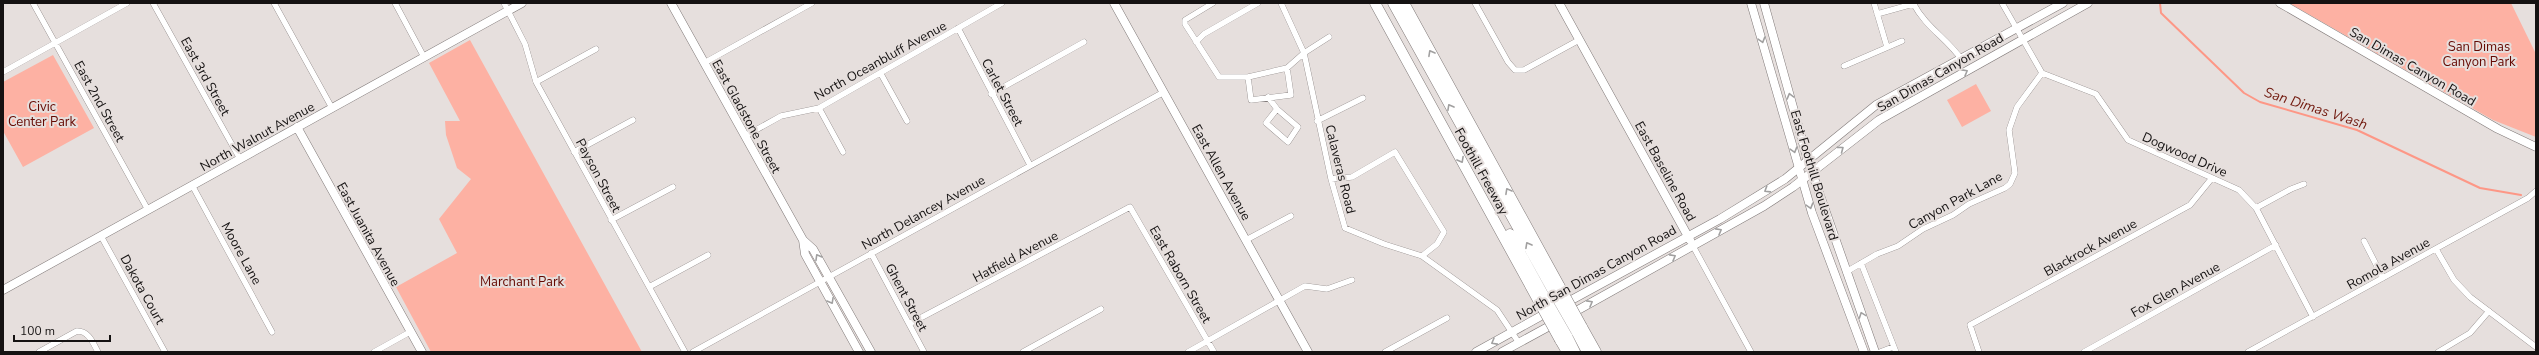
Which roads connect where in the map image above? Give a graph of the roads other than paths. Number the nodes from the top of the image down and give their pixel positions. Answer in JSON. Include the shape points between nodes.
{"nodes":[{"id":1,"x":33,"y":3,"type":"edge"},
{"id":2,"x":127,"y":3,"type":"edge"},
{"id":3,"x":153,"y":3,"type":"edge"},
{"id":4,"x":274,"y":3,"type":"edge"},
{"id":5,"x":395,"y":3,"type":"edge"},
{"id":6,"x":522,"y":3,"type":"edge"},
{"id":7,"x":671,"y":3,"type":"edge"},
{"id":8,"x":812,"y":3,"type":"edge"},
{"id":9,"x":1002,"y":3,"type":"edge"},
{"id":10,"x":1114,"y":3,"type":"edge"},
{"id":11,"x":1213,"y":3,"type":"edge"},
{"id":12,"x":1258,"y":3,"type":"edge"},
{"id":13,"x":1281,"y":3,"type":"edge"},
{"id":14,"x":1375,"y":3,"type":"edge"},
{"id":15,"x":1393,"y":3,"type":"edge"},
{"id":16,"x":1404,"y":3,"type":"edge"},
{"id":17,"x":1475,"y":3,"type":"edge"},
{"id":18,"x":1559,"y":3,"type":"edge"},
{"id":19,"x":1751,"y":3,"type":"edge"},
{"id":20,"x":1764,"y":3,"type":"edge"},
{"id":21,"x":1874,"y":3,"type":"edge"},
{"id":22,"x":1913,"y":3,"type":"edge"},
{"id":23,"x":2002,"y":3,"type":"edge"},
{"id":24,"x":2064,"y":3,"type":"edge"},
{"id":25,"x":2088,"y":3,"type":"edge"},
{"id":26,"x":2280,"y":3,"type":"edge"},
{"id":27,"x":506,"y":7,"type":"edge"},
{"id":28,"x":1877,"y":14,"type":"junction"},
{"id":29,"x":958,"y":28,"type":"junction"},
{"id":30,"x":2017,"y":29,"type":"junction"},
{"id":31,"x":1329,"y":37,"type":"dead end"},
{"id":32,"x":2022,"y":39,"type":"junction"},
{"id":33,"x":1579,"y":40,"type":"junction"},
{"id":34,"x":1902,"y":41,"type":"dead end"},
{"id":35,"x":1084,"y":42,"type":"dead end"},
{"id":36,"x":1196,"y":42,"type":"junction"},
{"id":37,"x":55,"y":43,"type":"junction"},
{"id":38,"x":1887,"y":47,"type":"junction"},
{"id":39,"x":596,"y":49,"type":"dead end"},
{"id":40,"x":1304,"y":53,"type":"junction"},
{"id":41,"x":424,"y":57,"type":"junction"},
{"id":42,"x":1962,"y":60,"type":"junction"},
{"id":43,"x":704,"y":63,"type":"junction"},
{"id":44,"x":1844,"y":66,"type":"dead end"},
{"id":45,"x":1287,"y":68,"type":"junction"},
{"id":46,"x":3,"y":72,"type":"edge"},
{"id":47,"x":2042,"y":73,"type":"junction"},
{"id":48,"x":881,"y":74,"type":"junction"},
{"id":49,"x":1248,"y":77,"type":"junction"},
{"id":50,"x":536,"y":82,"type":"junction"},
{"id":51,"x":1164,"y":92,"type":"junction"},
{"id":52,"x":991,"y":94,"type":"junction"},
{"id":53,"x":1268,"y":96,"type":"junction"},
{"id":54,"x":1363,"y":98,"type":"dead end"},
{"id":55,"x":332,"y":108,"type":"junction"},
{"id":56,"x":819,"y":108,"type":"junction"},
{"id":57,"x":1277,"y":109,"type":"junction"},
{"id":58,"x":633,"y":120,"type":"dead end"},
{"id":59,"x":907,"y":121,"type":"dead end"},
{"id":60,"x":1318,"y":121,"type":"junction"},
{"id":61,"x":297,"y":128,"type":"junction"},
{"id":62,"x":744,"y":136,"type":"junction"},
{"id":63,"x":2536,"y":147,"type":"edge"},
{"id":64,"x":574,"y":152,"type":"junction"},
{"id":65,"x":843,"y":152,"type":"dead end"},
{"id":66,"x":240,"y":159,"type":"junction"},
{"id":67,"x":1808,"y":161,"type":"junction"},
{"id":68,"x":1030,"y":165,"type":"junction"},
{"id":69,"x":1799,"y":169,"type":"junction"},
{"id":70,"x":1812,"y":173,"type":"junction"},
{"id":71,"x":2212,"y":178,"type":"junction"},
{"id":72,"x":1331,"y":179,"type":"junction"},
{"id":73,"x":1803,"y":180,"type":"junction"},
{"id":74,"x":2304,"y":184,"type":"dead end"},
{"id":75,"x":192,"y":185,"type":"junction"},
{"id":76,"x":672,"y":187,"type":"dead end"},
{"id":77,"x":2536,"y":191,"type":"edge"},
{"id":78,"x":1130,"y":206,"type":"joint"},
{"id":79,"x":2256,"y":208,"type":"junction"},
{"id":80,"x":148,"y":210,"type":"junction"},
{"id":81,"x":1291,"y":216,"type":"dead end"},
{"id":82,"x":611,"y":220,"type":"junction"},
{"id":83,"x":101,"y":236,"type":"junction"},
{"id":84,"x":1688,"y":236,"type":"junction"},
{"id":85,"x":803,"y":240,"type":"junction"},
{"id":86,"x":1246,"y":240,"type":"junction"},
{"id":87,"x":2364,"y":241,"type":"dead end"},
{"id":88,"x":2276,"y":245,"type":"junction"},
{"id":89,"x":1693,"y":246,"type":"junction"},
{"id":90,"x":2436,"y":250,"type":"junction"},
{"id":91,"x":871,"y":253,"type":"junction"},
{"id":92,"x":708,"y":255,"type":"dead end"},
{"id":93,"x":1422,"y":256,"type":"junction"},
{"id":94,"x":1861,"y":263,"type":"junction"},
{"id":95,"x":1846,"y":272,"type":"junction"},
{"id":96,"x":829,"y":276,"type":"junction"},
{"id":97,"x":2383,"y":278,"type":"junction"},
{"id":98,"x":1352,"y":280,"type":"dead end"},
{"id":99,"x":820,"y":281,"type":"junction"},
{"id":100,"x":649,"y":287,"type":"junction"},
{"id":101,"x":1557,"y":289,"type":"junction"},
{"id":102,"x":3,"y":290,"type":"edge"},
{"id":103,"x":1278,"y":299,"type":"junction"},
{"id":104,"x":1101,"y":309,"type":"dead end"},
{"id":105,"x":2489,"y":311,"type":"junction"},
{"id":106,"x":2313,"y":317,"type":"junction"},
{"id":107,"x":1447,"y":318,"type":"dead end"},
{"id":108,"x":909,"y":324,"type":"junction"},
{"id":109,"x":272,"y":332,"type":"dead end"},
{"id":110,"x":410,"y":332,"type":"junction"},
{"id":111,"x":1512,"y":332,"type":"junction"},
{"id":112,"x":1571,"y":334,"type":"junction"},
{"id":113,"x":1207,"y":341,"type":"junction"},
{"id":114,"x":1519,"y":343,"type":"junction"},
{"id":115,"x":2536,"y":346,"type":"edge"},
{"id":116,"x":1894,"y":349,"type":"edge"},
{"id":117,"x":40,"y":352,"type":"edge"},
{"id":118,"x":98,"y":352,"type":"edge"},
{"id":119,"x":165,"y":352,"type":"edge"},
{"id":120,"x":374,"y":352,"type":"edge"},
{"id":121,"x":422,"y":352,"type":"edge"},
{"id":122,"x":685,"y":352,"type":"edge"},
{"id":123,"x":693,"y":352,"type":"edge"},
{"id":124,"x":859,"y":352,"type":"edge"},
{"id":125,"x":871,"y":352,"type":"edge"},
{"id":126,"x":924,"y":352,"type":"edge"},
{"id":127,"x":1023,"y":352,"type":"edge"},
{"id":128,"x":1188,"y":352,"type":"edge"},
{"id":129,"x":1214,"y":352,"type":"edge"},
{"id":130,"x":1308,"y":352,"type":"edge"},
{"id":131,"x":1385,"y":352,"type":"edge"},
{"id":132,"x":1476,"y":352,"type":"edge"},
{"id":133,"x":1502,"y":352,"type":"edge"},
{"id":134,"x":1567,"y":352,"type":"edge"},
{"id":135,"x":1576,"y":352,"type":"edge"},
{"id":136,"x":1587,"y":352,"type":"edge"},
{"id":137,"x":1596,"y":352,"type":"edge"},
{"id":138,"x":1751,"y":352,"type":"edge"},
{"id":139,"x":1864,"y":352,"type":"edge"},
{"id":140,"x":1875,"y":352,"type":"edge"},
{"id":141,"x":1880,"y":352,"type":"edge"},
{"id":142,"x":1979,"y":352,"type":"edge"},
{"id":143,"x":2084,"y":352,"type":"edge"},
{"id":144,"x":2248,"y":352,"type":"edge"},
{"id":145,"x":2438,"y":352,"type":"edge"}],
"edges":[{"from":1,"to":37,"type":"street","name":"East 2nd Street"},
{"from":2,"to":37,"type":"street"},
{"from":3,"to":66,"type":"street","name":"East 3rd Street"},
{"from":4,"to":55,"type":"street"},
{"from":5,"to":41,"type":"street"},
{"from":6,"to":27,"type":"main road","name":"North Walnut Avenue"},
{"from":7,"to":43,"type":"main road","name":"East Gladstone Street"},
{"from":8,"to":43,"type":"street"},
{"from":9,"to":29,"type":"street","name":"North Oceanbluff Avenue"},
{"from":10,"to":51,"type":"main road","name":"East Allen Avenue"},
{"from":11,"to":36,"type":"street","via":[[1185,20]]},
{"from":12,"to":36,"type":"street","via":[[1204,34]]},
{"from":13,"to":40,"type":"street","name":"Calaveras Road"},
{"from":14,"to":112,"type":"highway","name":"Foothill Freeway","one_way":true,"bridge":true,"via":[[1495,222],[1541,298]]},
{"from":101,"to":15,"type":"highway","one_way":true},
{"from":101,"to":16,"type":"highway","name":"Foothill Freeway","one_way":true},
{"from":17,"to":33,"type":"street","via":[[1515,70],[1524,70]]},
{"from":18,"to":33,"type":"main road","name":"East Baseline Road"},
{"from":19,"to":69,"type":"main road","name":"East Foothill Boulevard","one_way":true},
{"from":67,"to":20,"type":"main road","name":"East Foothill Boulevard","one_way":true},
{"from":21,"to":28,"type":"street"},
{"from":22,"to":28,"type":"street"},
{"from":22,"to":42,"type":"street","via":[[1927,25],[1952,47]]},
{"from":23,"to":30,"type":"street"},
{"from":24,"to":30,"type":"main road","name":"San Dimas Canyon Road"},
{"from":25,"to":32,"type":"main road","name":"San Dimas Canyon Road"},
{"from":26,"to":63,"type":"main road","name":"San Dimas Canyon Road","via":[[2498,129]]},
{"from":27,"to":41,"type":"main road","name":"North Walnut Avenue"},
{"from":27,"to":50,"type":"street","name":"Payson Street","via":[[525,44]]},
{"from":28,"to":38,"type":"street"},
{"from":29,"to":48,"type":"street","name":"North Oceanbluff Avenue"},
{"from":29,"to":52,"type":"street","name":"Carlet Street"},
{"from":30,"to":32,"type":"street"},
{"from":30,"to":42,"type":"main road","name":"San Dimas Canyon Road"},
{"from":31,"to":40,"type":"street"},
{"from":32,"to":47,"type":"street"},
{"from":70,"to":32,"type":"main road","name":"San Dimas Canyon Road","one_way":true,"via":[[1879,120]]},
{"from":33,"to":84,"type":"main road","name":"East Baseline Road"},
{"from":34,"to":38,"type":"street"},
{"from":35,"to":52,"type":"street"},
{"from":36,"to":49,"type":"street","via":[[1219,77]]},
{"from":37,"to":46,"type":"street"},
{"from":37,"to":80,"type":"street","name":"East 2nd Street"},
{"from":38,"to":44,"type":"street"},
{"from":39,"to":50,"type":"street"},
{"from":40,"to":45,"type":"street"},
{"from":40,"to":60,"type":"street","name":"Calaveras Road"},
{"from":41,"to":55,"type":"main road","name":"North Walnut Avenue"},
{"from":42,"to":67,"type":"main road","name":"San Dimas Canyon Road","via":[[1876,105]]},
{"from":43,"to":62,"type":"main road","name":"East Gladstone Street"},
{"from":45,"to":49,"type":"street"},
{"from":45,"to":53,"type":"street","via":[[1291,95]]},
{"from":47,"to":71,"type":"street","name":"Dogwood Drive","via":[[2096,94],[2128,140]]},
{"from":47,"to":94,"type":"street","name":"Canyon Park Lane","via":[[2017,107],[2009,130],[2015,173],[2010,184],[1923,229],[1898,246]]},
{"from":48,"to":56,"type":"street","name":"North Oceanbluff Avenue"},
{"from":48,"to":59,"type":"street"},
{"from":49,"to":53,"type":"street","via":[[1251,100]]},
{"from":50,"to":64,"type":"street","name":"Payson Street"},
{"from":51,"to":68,"type":"street","name":"North Delancey Avenue"},
{"from":51,"to":86,"type":"main road","name":"East Allen Avenue"},
{"from":52,"to":68,"type":"street","name":"Carlet Street"},
{"from":53,"to":57,"type":"street"},
{"from":54,"to":60,"type":"street"},
{"from":55,"to":61,"type":"main road","name":"North Walnut Avenue"},
{"from":56,"to":62,"type":"street","name":"North Oceanbluff Avenue","via":[[781,116]]},
{"from":56,"to":65,"type":"street"},
{"from":57,"to":57,"type":"street","via":[[1298,127],[1288,142],[1266,123]]},
{"from":58,"to":64,"type":"street"},
{"from":60,"to":72,"type":"street","name":"Calaveras Road"},
{"from":61,"to":66,"type":"main road","name":"North Walnut Avenue"},
{"from":61,"to":110,"type":"main road","name":"East Juanita Avenue"},
{"from":62,"to":85,"type":"main road","name":"East Gladstone Street"},
{"from":64,"to":82,"type":"street","name":"Payson Street"},
{"from":66,"to":75,"type":"main road","name":"North Walnut Avenue"},
{"from":67,"to":69,"type":"main road","name":"North San Dimas Canyon Road"},
{"from":67,"to":70,"type":"main road","name":"East Foothill Boulevard"},
{"from":68,"to":91,"type":"street","name":"North Delancey Avenue"},
{"from":69,"to":73,"type":"main road","name":"East Foothill Boulevard"},
{"from":69,"to":84,"type":"main road","name":"North San Dimas Canyon Road","one_way":true,"via":[[1750,201]]},
{"from":70,"to":73,"type":"main road","name":"North San Dimas Canyon Road"},
{"from":70,"to":95,"type":"main road","name":"East Foothill Boulevard"},
{"from":71,"to":79,"type":"street","name":"Dogwood Drive","via":[[2239,190]]},
{"from":71,"to":142,"type":"street","name":"Blackrock Avenue","via":[[2190,205],[1970,325]]},
{"from":72,"to":93,"type":"street","name":"Calaveras Road","via":[[1345,228]]},
{"from":72,"to":93,"type":"street","via":[[1352,178],[1395,152],[1444,232],[1437,244]]},
{"from":89,"to":73,"type":"main road","name":"North San Dimas Canyon Road","one_way":true,"via":[[1764,206]]},
{"from":73,"to":139,"type":"main road","name":"East Foothill Boulevard","one_way":true,"via":[[1826,251]]},
{"from":74,"to":79,"type":"street","via":[[2291,188]]},
{"from":75,"to":80,"type":"main road","name":"North Walnut Avenue"},
{"from":75,"to":109,"type":"street","name":"Moore Lane"},
{"from":76,"to":82,"type":"street"},
{"from":77,"to":90,"type":"street","name":"Romola Avenue"},
{"from":78,"to":108,"type":"street","name":"Hatfield Avenue"},
{"from":78,"to":113,"type":"street","name":"East Raborn Street"},
{"from":79,"to":88,"type":"street","name":"Dogwood Drive"},
{"from":80,"to":83,"type":"main road","name":"North Walnut Avenue"},
{"from":81,"to":86,"type":"street"},
{"from":82,"to":100,"type":"street","name":"Payson Street"},
{"from":83,"to":102,"type":"main road","name":"North Walnut Avenue"},
{"from":83,"to":119,"type":"street","name":"Dakota Court"},
{"from":84,"to":89,"type":"main road","name":"East Baseline Road"},
{"from":84,"to":111,"type":"main road","name":"North San Dimas Canyon Road"},
{"from":96,"to":85,"type":"main road","name":"East Gladstone Street","one_way":true,"via":[[813,248]]},
{"from":85,"to":99,"type":"main road","name":"East Gladstone Street","via":[[805,254]]},
{"from":86,"to":103,"type":"main road","name":"East Allen Avenue"},
{"from":87,"to":97,"type":"street"},
{"from":88,"to":106,"type":"street","name":"Dogwood Drive"},
{"from":88,"to":143,"type":"street","name":"Fox Glen Avenue"},
{"from":114,"to":89,"type":"main road","name":"North San Dimas Canyon Road","one_way":true},
{"from":89,"to":138,"type":"street","name":"East Baseline Road"},
{"from":90,"to":97,"type":"street","name":"Romola Avenue"},
{"from":90,"to":105,"type":"street","via":[[2454,280],[2470,297]]},
{"from":91,"to":96,"type":"street","name":"North Delancey Avenue"},
{"from":91,"to":108,"type":"street","name":"Ghent Street"},
{"from":92,"to":100,"type":"street"},
{"from":93,"to":111,"type":"street","name":"Calaveras Road","via":[[1497,310]]},
{"from":94,"to":95,"type":"street","name":"Canyon Park Lane"},
{"from":94,"to":116,"type":"street"},
{"from":140,"to":95,"type":"main road","name":"East Foothill Boulevard","one_way":true},
{"from":96,"to":99,"type":"street","name":"North Delancey Avenue"},
{"from":96,"to":125,"type":"main road","name":"East Gladstone Street"},
{"from":97,"to":106,"type":"street","name":"Romola Avenue"},
{"from":98,"to":103,"type":"street","via":[[1327,289],[1305,286]]},
{"from":99,"to":123,"type":"street","name":"North Delancey Avenue"},
{"from":99,"to":124,"type":"main road","name":"East Gladstone Street","one_way":true},
{"from":100,"to":122,"type":"street","name":"Payson Street"},
{"from":101,"to":112,"type":"highway","name":"Foothill Freeway","bridge":true},
{"from":103,"to":113,"type":"street"},
{"from":103,"to":130,"type":"main road","name":"East Allen Avenue"},
{"from":104,"to":127,"type":"street"},
{"from":105,"to":115,"type":"street"},
{"from":105,"to":145,"type":"street","via":[[2470,333]]},
{"from":106,"to":144,"type":"street","name":"Romola Avenue"},
{"from":107,"to":131,"type":"street"},
{"from":108,"to":126,"type":"street","name":"Ghent Street"},
{"from":110,"to":120,"type":"street"},
{"from":110,"to":121,"type":"main road","name":"East Juanita Avenue"},
{"from":111,"to":114,"type":"street","name":"Calaveras Road"},
{"from":111,"to":132,"type":"main road","name":"North San Dimas Canyon Road","one_way":true},
{"from":112,"to":134,"type":"highway","name":"Foothill Freeway"},
{"from":112,"to":135,"type":"highway"},
{"from":112,"to":136,"type":"highway"},
{"from":112,"to":137,"type":"highway","name":"Foothill Freeway"},
{"from":113,"to":128,"type":"street"},
{"from":113,"to":129,"type":"street","name":"East Raborn Street"},
{"from":114,"to":133,"type":"main road","name":"North San Dimas Canyon Road"},
{"from":116,"to":141,"type":"street"},
{"from":117,"to":118,"type":"street","via":[[83,331]]}]}
